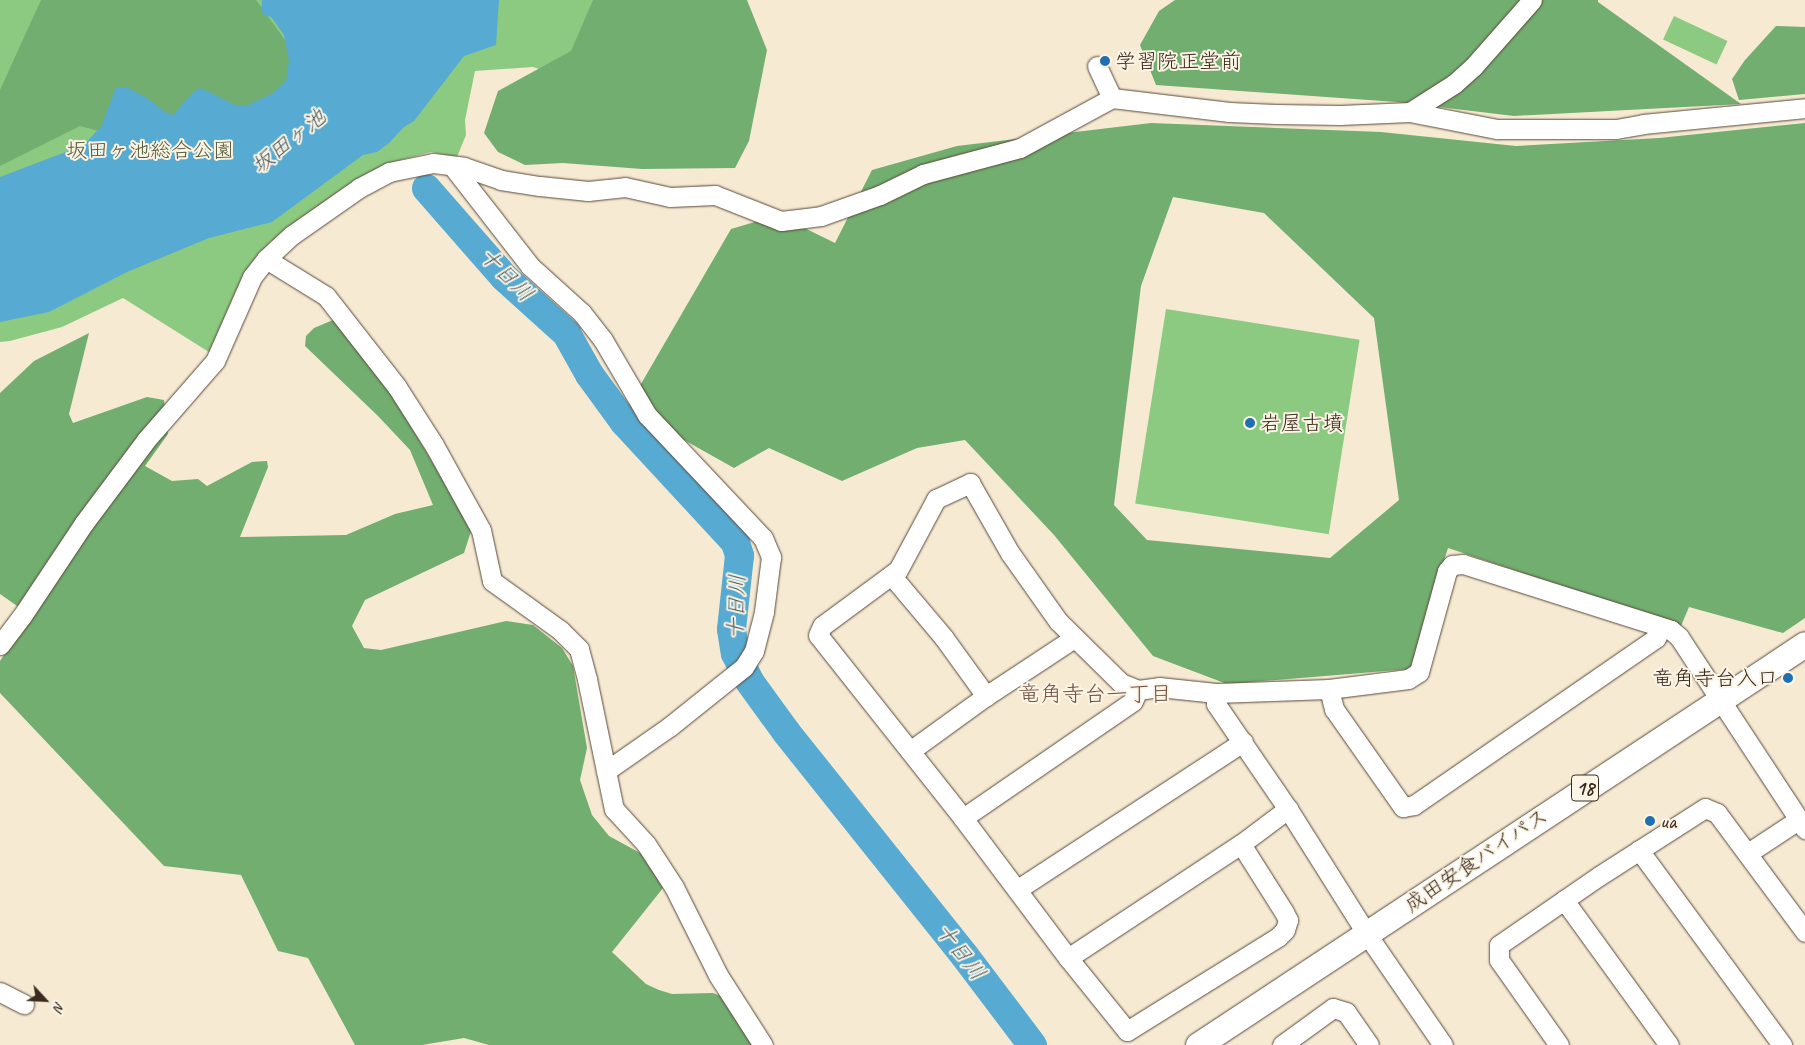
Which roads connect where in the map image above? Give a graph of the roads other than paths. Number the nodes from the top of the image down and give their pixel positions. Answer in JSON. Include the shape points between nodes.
{"nodes":[{"id":1,"x":1532,"y":0,"type":"edge"},
{"id":2,"x":1097,"y":66,"type":"dead end"},
{"id":3,"x":1112,"y":98,"type":"junction"},
{"id":4,"x":1805,"y":108,"type":"edge"},
{"id":5,"x":1410,"y":112,"type":"junction"},
{"id":6,"x":453,"y":167,"type":"junction"},
{"id":7,"x":266,"y":259,"type":"junction"},
{"id":8,"x":891,"y":574,"type":"junction"},
{"id":9,"x":1661,"y":628,"type":"junction"},
{"id":10,"x":1074,"y":638,"type":"junction"},
{"id":11,"x":1805,"y":644,"type":"edge"},
{"id":12,"x":0,"y":645,"type":"edge"},
{"id":13,"x":1329,"y":689,"type":"junction"},
{"id":14,"x":1138,"y":690,"type":"junction"},
{"id":15,"x":1216,"y":693,"type":"junction"},
{"id":16,"x":986,"y":696,"type":"junction"},
{"id":17,"x":1720,"y":702,"type":"junction"},
{"id":18,"x":1242,"y":742,"type":"junction"},
{"id":19,"x":910,"y":751,"type":"junction"},
{"id":20,"x":606,"y":771,"type":"junction"},
{"id":21,"x":1288,"y":809,"type":"junction"},
{"id":22,"x":963,"y":818,"type":"junction"},
{"id":23,"x":1802,"y":824,"type":"edge"},
{"id":24,"x":1241,"y":844,"type":"junction"},
{"id":25,"x":1639,"y":850,"type":"junction"},
{"id":26,"x":1748,"y":853,"type":"junction"},
{"id":27,"x":1018,"y":889,"type":"junction"},
{"id":28,"x":1564,"y":900,"type":"junction"},
{"id":29,"x":1805,"y":932,"type":"edge"},
{"id":30,"x":1366,"y":933,"type":"junction"},
{"id":31,"x":1068,"y":958,"type":"junction"},
{"id":32,"x":0,"y":992,"type":"edge"},
{"id":33,"x":24,"y":1004,"type":"dead end"},
{"id":34,"x":764,"y":1045,"type":"edge"},
{"id":35,"x":1198,"y":1045,"type":"edge"},
{"id":36,"x":1282,"y":1045,"type":"edge"},
{"id":37,"x":1369,"y":1045,"type":"edge"},
{"id":38,"x":1443,"y":1045,"type":"edge"},
{"id":39,"x":1559,"y":1045,"type":"edge"},
{"id":40,"x":1670,"y":1045,"type":"edge"},
{"id":41,"x":1782,"y":1045,"type":"edge"}],
"edges":[{"from":1,"to":5,"type":"street","via":[[1473,67],[1454,84]]},
{"from":2,"to":3,"type":"street"},
{"from":3,"to":5,"type":"street","via":[[1229,112],[1340,116]]},
{"from":3,"to":6,"type":"street","via":[[1020,148],[923,174],[880,195],[821,216],[781,221],[715,195],[670,197],[626,187],[588,191],[540,186]]},
{"from":4,"to":5,"type":"street","via":[[1616,129],[1497,129]]},
{"from":6,"to":7,"type":"street","via":[[433,163],[389,172],[359,188],[307,224]]},
{"from":6,"to":20,"type":"street","via":[[530,266],[582,313],[603,340],[648,415],[763,538],[772,557],[756,644],[744,667],[669,728]]},
{"from":7,"to":12,"type":"street","via":[[252,277],[215,361],[146,440]]},
{"from":7,"to":20,"type":"street","via":[[326,296],[397,387],[434,445],[481,530],[492,582],[560,630],[579,649]]},
{"from":8,"to":10,"type":"street","via":[[898,570],[936,499],[970,483],[1010,553],[1058,621]]},
{"from":8,"to":16,"type":"street"},
{"from":8,"to":19,"type":"street","via":[[822,626],[818,635]]},
{"from":9,"to":13,"type":"street","via":[[1463,564],[1452,565],[1447,571],[1418,672],[1397,682]]},
{"from":9,"to":13,"type":"street","via":[[1656,638],[1414,805],[1403,807],[1334,709]]},
{"from":9,"to":17,"type":"street","via":[[1671,630],[1679,637]]},
{"from":10,"to":14,"type":"street","via":[[1121,683]]},
{"from":10,"to":16,"type":"street"},
{"from":11,"to":17,"type":"main road","name":"成田安食バイパス","number":"18"},
{"from":13,"to":15,"type":"street"},
{"from":14,"to":15,"type":"street","via":[[1159,687]]},
{"from":14,"to":22,"type":"street","via":[[1133,701]]},
{"from":15,"to":18,"type":"street","via":[[1216,704]]},
{"from":16,"to":19,"type":"street"},
{"from":17,"to":23,"type":"street"},
{"from":17,"to":30,"type":"main road","name":"成田安食バイパス","number":"18"},
{"from":18,"to":21,"type":"street"},
{"from":18,"to":27,"type":"street"},
{"from":19,"to":22,"type":"street"},
{"from":20,"to":34,"type":"street","via":[[614,808],[646,844],[674,887],[718,975]]},
{"from":21,"to":24,"type":"street"},
{"from":21,"to":30,"type":"street"},
{"from":22,"to":27,"type":"street"},
{"from":23,"to":26,"type":"street"},
{"from":24,"to":31,"type":"street"},
{"from":24,"to":31,"type":"street","via":[[1288,920],[1278,937],[1127,1031]]},
{"from":25,"to":26,"type":"street","via":[[1705,808],[1717,813]]},
{"from":25,"to":28,"type":"street"},
{"from":25,"to":41,"type":"street"},
{"from":26,"to":29,"type":"street"},
{"from":27,"to":31,"type":"street"},
{"from":28,"to":39,"type":"street","via":[[1500,945],[1499,960]]},
{"from":28,"to":40,"type":"street"},
{"from":30,"to":35,"type":"main road","name":"成田安食バイパス","number":"18"},
{"from":30,"to":38,"type":"street"},
{"from":32,"to":33,"type":"street"},
{"from":36,"to":37,"type":"street","via":[[1334,1008],[1346,1012]]}]}
